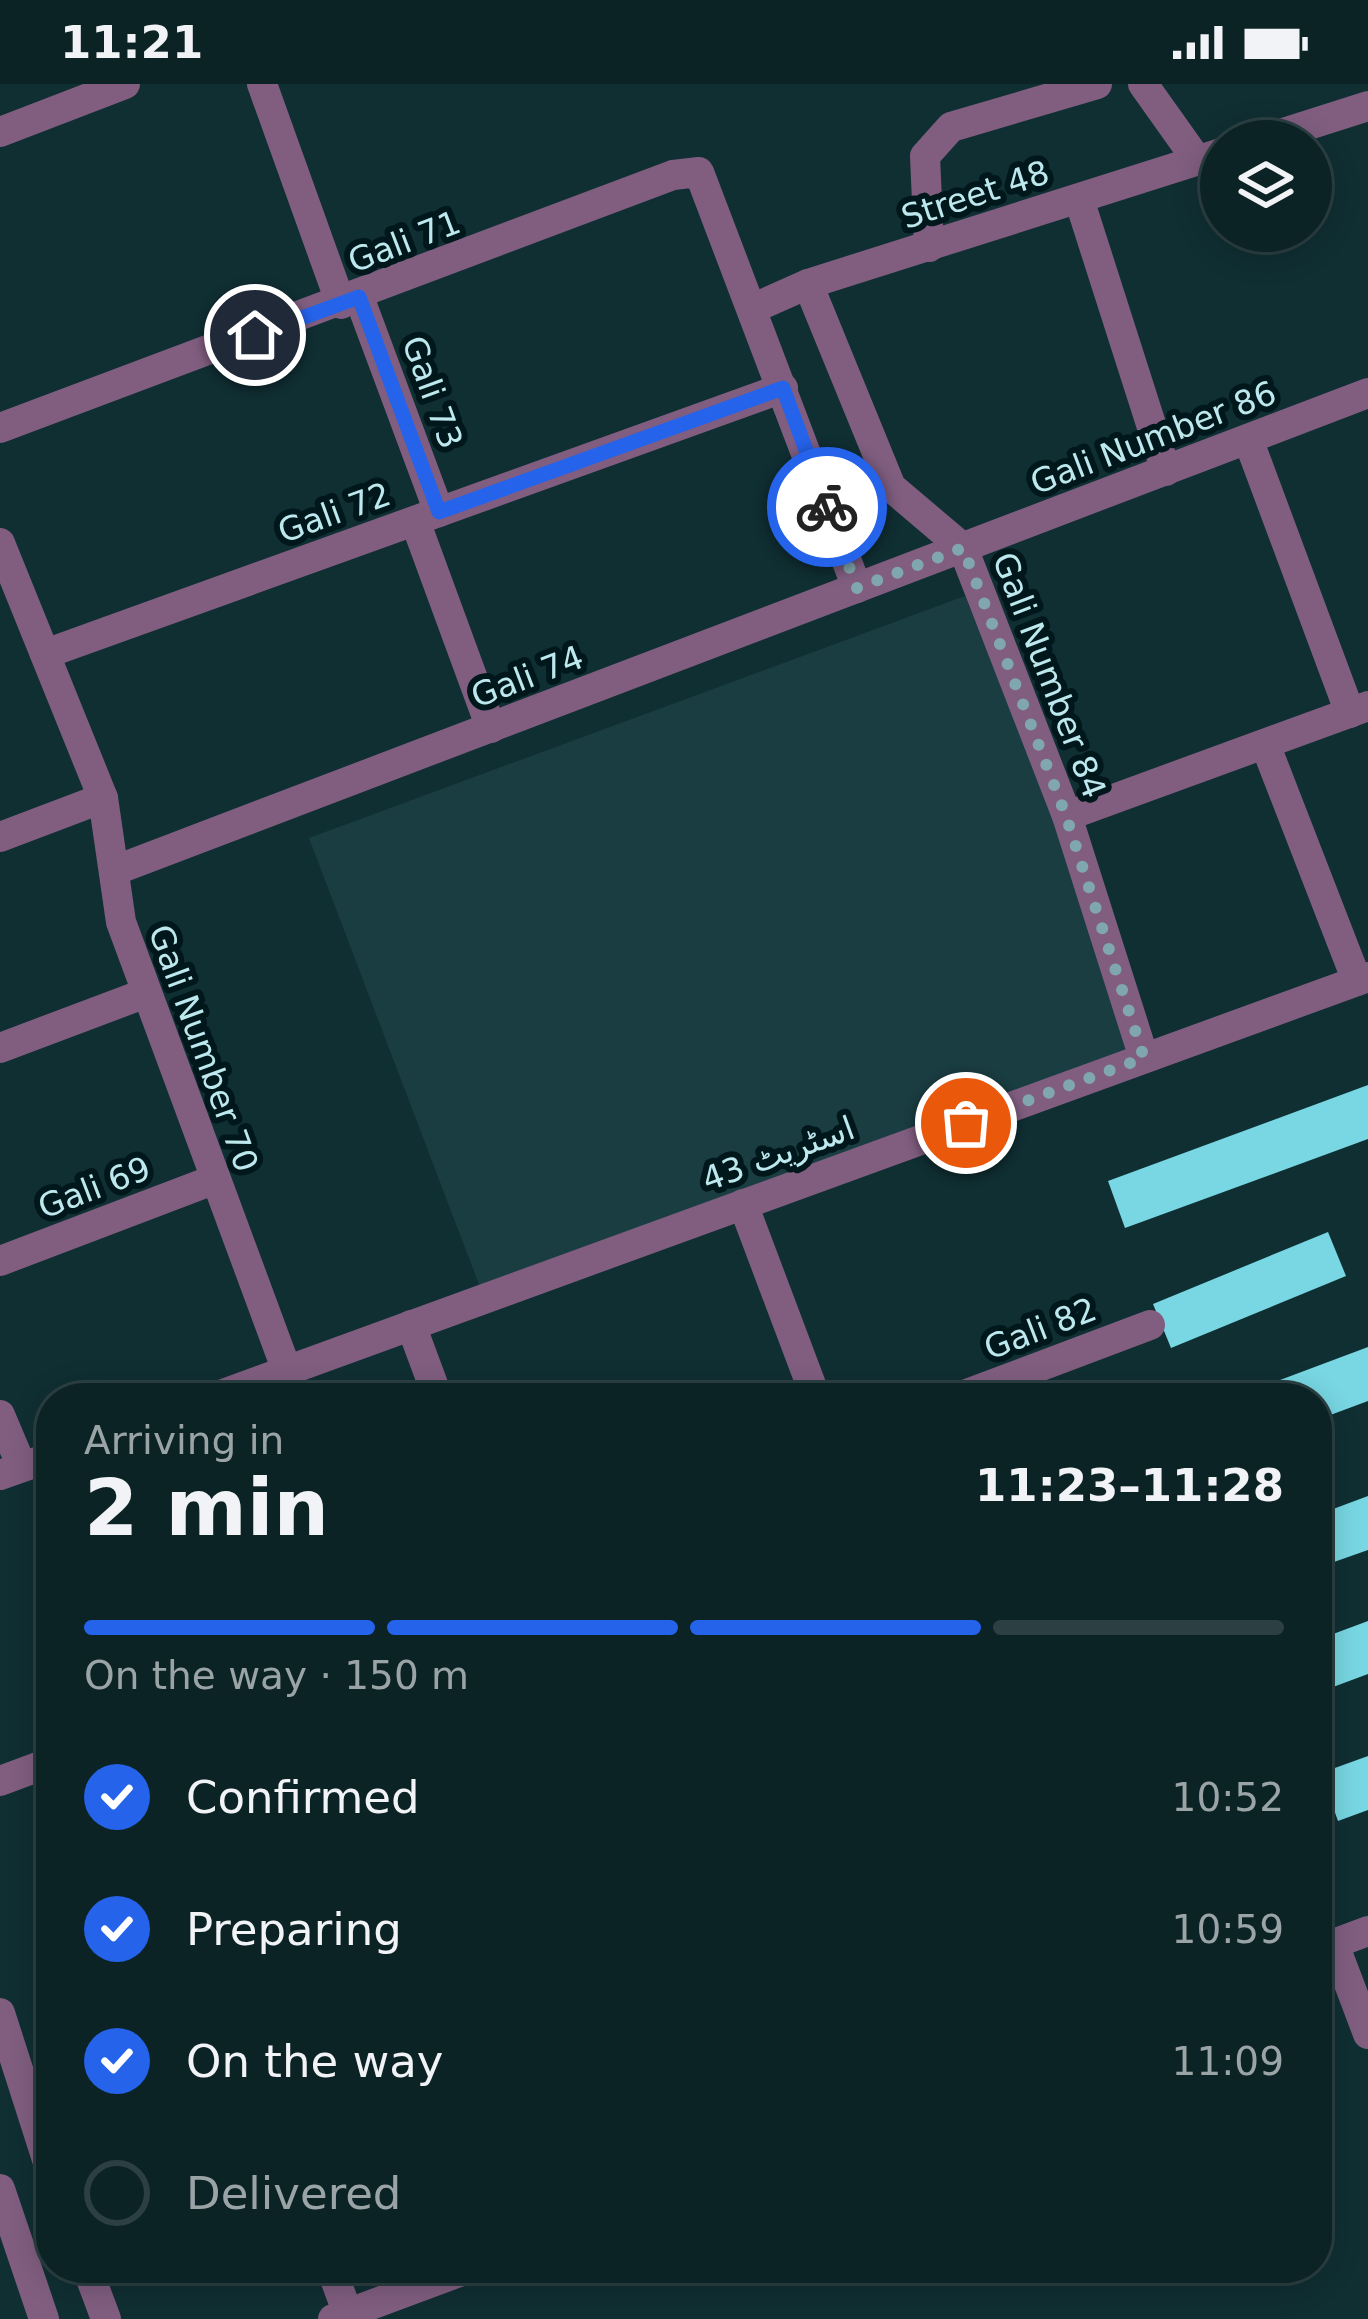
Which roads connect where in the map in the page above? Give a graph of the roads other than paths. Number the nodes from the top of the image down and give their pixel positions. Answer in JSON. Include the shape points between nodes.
{"nodes":[{"id":1,"x":125,"y":84,"type":"edge"},
{"id":2,"x":262,"y":84,"type":"edge"},
{"id":3,"x":1097,"y":84,"type":"edge"},
{"id":4,"x":1143,"y":84,"type":"edge"},
{"id":5,"x":1368,"y":106,"type":"edge"},
{"id":6,"x":1324,"y":120,"type":"edge"},
{"id":7,"x":0,"y":132,"type":"edge"},
{"id":8,"x":1200,"y":147,"type":"edge"},
{"id":9,"x":1200,"y":160,"type":"edge"},
{"id":10,"x":1079,"y":199,"type":"junction"},
{"id":11,"x":929,"y":247,"type":"junction"},
{"id":12,"x":808,"y":284,"type":"junction"},
{"id":13,"x":350,"y":301,"type":"junction"},
{"id":14,"x":754,"y":308,"type":"junction"},
{"id":15,"x":783,"y":388,"type":"junction"},
{"id":16,"x":1368,"y":393,"type":"edge"},
{"id":17,"x":0,"y":428,"type":"edge"},
{"id":18,"x":1248,"y":439,"type":"junction"},
{"id":19,"x":1166,"y":471,"type":"junction"},
{"id":20,"x":427,"y":516,"type":"junction"},
{"id":21,"x":0,"y":543,"type":"edge"},
{"id":22,"x":963,"y":548,"type":"junction"},
{"id":23,"x":857,"y":588,"type":"junction"},
{"id":24,"x":13,"y":612,"type":"edge"},
{"id":25,"x":45,"y":654,"type":"junction"},
{"id":26,"x":1359,"y":710,"type":"edge"},
{"id":27,"x":491,"y":728,"type":"junction"},
{"id":28,"x":1265,"y":744,"type":"junction"},
{"id":29,"x":103,"y":798,"type":"junction"},
{"id":30,"x":1066,"y":816,"type":"junction"},
{"id":31,"x":0,"y":836,"type":"edge"},
{"id":32,"x":116,"y":870,"type":"junction"},
{"id":33,"x":1362,"y":979,"type":"edge"},
{"id":34,"x":146,"y":993,"type":"junction"},
{"id":35,"x":0,"y":1048,"type":"edge"},
{"id":36,"x":1144,"y":1058,"type":"junction"},
{"id":37,"x":213,"y":1180,"type":"junction"},
{"id":38,"x":743,"y":1204,"type":"junction"},
{"id":39,"x":0,"y":1261,"type":"edge"},
{"id":40,"x":411,"y":1325,"type":"junction"},
{"id":41,"x":1150,"y":1325,"type":"dead end"},
{"id":42,"x":287,"y":1371,"type":"junction"},
{"id":43,"x":254,"y":1383,"type":"edge"},
{"id":44,"x":432,"y":1383,"type":"edge"},
{"id":45,"x":811,"y":1383,"type":"edge"},
{"id":46,"x":996,"y":1383,"type":"edge"},
{"id":47,"x":0,"y":1415,"type":"edge"},
{"id":48,"x":24,"y":1466,"type":"edge"},
{"id":49,"x":36,"y":1768,"type":"edge"},
{"id":50,"x":0,"y":1781,"type":"edge"},
{"id":51,"x":1368,"y":1931,"type":"edge"},
{"id":52,"x":1332,"y":1945,"type":"edge"},
{"id":53,"x":1332,"y":1959,"type":"edge"},
{"id":54,"x":0,"y":2013,"type":"edge"},
{"id":55,"x":1368,"y":2033,"type":"edge"},
{"id":56,"x":36,"y":2086,"type":"edge"},
{"id":57,"x":21,"y":2092,"type":"junction"},
{"id":58,"x":36,"y":2132,"type":"edge"},
{"id":59,"x":0,"y":2189,"type":"edge"},
{"id":60,"x":93,"y":2283,"type":"edge"},
{"id":61,"x":334,"y":2283,"type":"edge"},
{"id":62,"x":430,"y":2283,"type":"edge"},
{"id":63,"x":341,"y":2316,"type":"edge"},
{"id":64,"x":44,"y":2319,"type":"edge"},
{"id":65,"x":106,"y":2319,"type":"edge"}],
"edges":[{"from":1,"to":7,"type":"street"},
{"from":2,"to":13,"type":"street","name":"Gali 73"},
{"from":3,"to":11,"type":"street","via":[[951,127],[925,157]]},
{"from":4,"to":8,"type":"street"},
{"from":5,"to":6,"type":"street"},
{"from":9,"to":10,"type":"street","name":"Street 48"},
{"from":10,"to":11,"type":"street","name":"Street 48"},
{"from":10,"to":19,"type":"street"},
{"from":11,"to":12,"type":"street","name":"Street 48"},
{"from":12,"to":14,"type":"street","name":"Street 48"},
{"from":12,"to":22,"type":"street","name":"Gali Number 84","via":[[891,487]]},
{"from":13,"to":14,"type":"street","name":"Gali 71","via":[[673,175],[699,172]]},
{"from":13,"to":17,"type":"street","name":"Gali 71"},
{"from":13,"to":20,"type":"street","name":"Gali 73"},
{"from":14,"to":15,"type":"street"},
{"from":15,"to":20,"type":"street","name":"Gali 72"},
{"from":15,"to":23,"type":"street"},
{"from":16,"to":18,"type":"street","name":"Gali Number 86"},
{"from":18,"to":19,"type":"street","name":"Gali Number 86"},
{"from":18,"to":26,"type":"street"},
{"from":19,"to":22,"type":"street","name":"Gali Number 86"},
{"from":20,"to":25,"type":"street","name":"Gali 72"},
{"from":20,"to":27,"type":"street","name":"Gali 73"},
{"from":21,"to":24,"type":"street","name":"Gali Number 70"},
{"from":22,"to":23,"type":"street","name":"Gali 74"},
{"from":22,"to":30,"type":"street","name":"Gali Number 84"},
{"from":23,"to":27,"type":"street","name":"Gali 74"},
{"from":24,"to":25,"type":"street","name":"Gali Number 70"},
{"from":25,"to":29,"type":"street","name":"Gali Number 70"},
{"from":26,"to":28,"type":"street"},
{"from":27,"to":32,"type":"street","name":"Gali 74"},
{"from":28,"to":30,"type":"street"},
{"from":28,"to":33,"type":"street"},
{"from":29,"to":31,"type":"street"},
{"from":29,"to":32,"type":"street","name":"Gali Number 70"},
{"from":30,"to":36,"type":"street","name":"Gali Number 84"},
{"from":32,"to":34,"type":"street","name":"Gali Number 70","via":[[121,922]]},
{"from":33,"to":36,"type":"street","name":"اسٹریٹ 43"},
{"from":34,"to":35,"type":"street"},
{"from":34,"to":37,"type":"street","name":"Gali Number 70"},
{"from":36,"to":38,"type":"street","name":"اسٹریٹ 43"},
{"from":37,"to":39,"type":"street","name":"Gali 69"},
{"from":37,"to":42,"type":"street","name":"Gali Number 70"},
{"from":38,"to":40,"type":"street","name":"اسٹریٹ 43"},
{"from":38,"to":45,"type":"street"},
{"from":40,"to":42,"type":"street","name":"اسٹریٹ 43"},
{"from":40,"to":44,"type":"street"},
{"from":41,"to":46,"type":"street","name":"Gali 82"},
{"from":42,"to":43,"type":"street","name":"اسٹریٹ 43"},
{"from":47,"to":48,"type":"street"},
{"from":49,"to":50,"type":"street"},
{"from":51,"to":52,"type":"street"},
{"from":53,"to":55,"type":"street"},
{"from":54,"to":57,"type":"street"},
{"from":56,"to":57,"type":"street"},
{"from":57,"to":58,"type":"street"},
{"from":59,"to":64,"type":"street"},
{"from":60,"to":65,"type":"street"},
{"from":61,"to":63,"type":"street"},
{"from":62,"to":63,"type":"street"}]}
